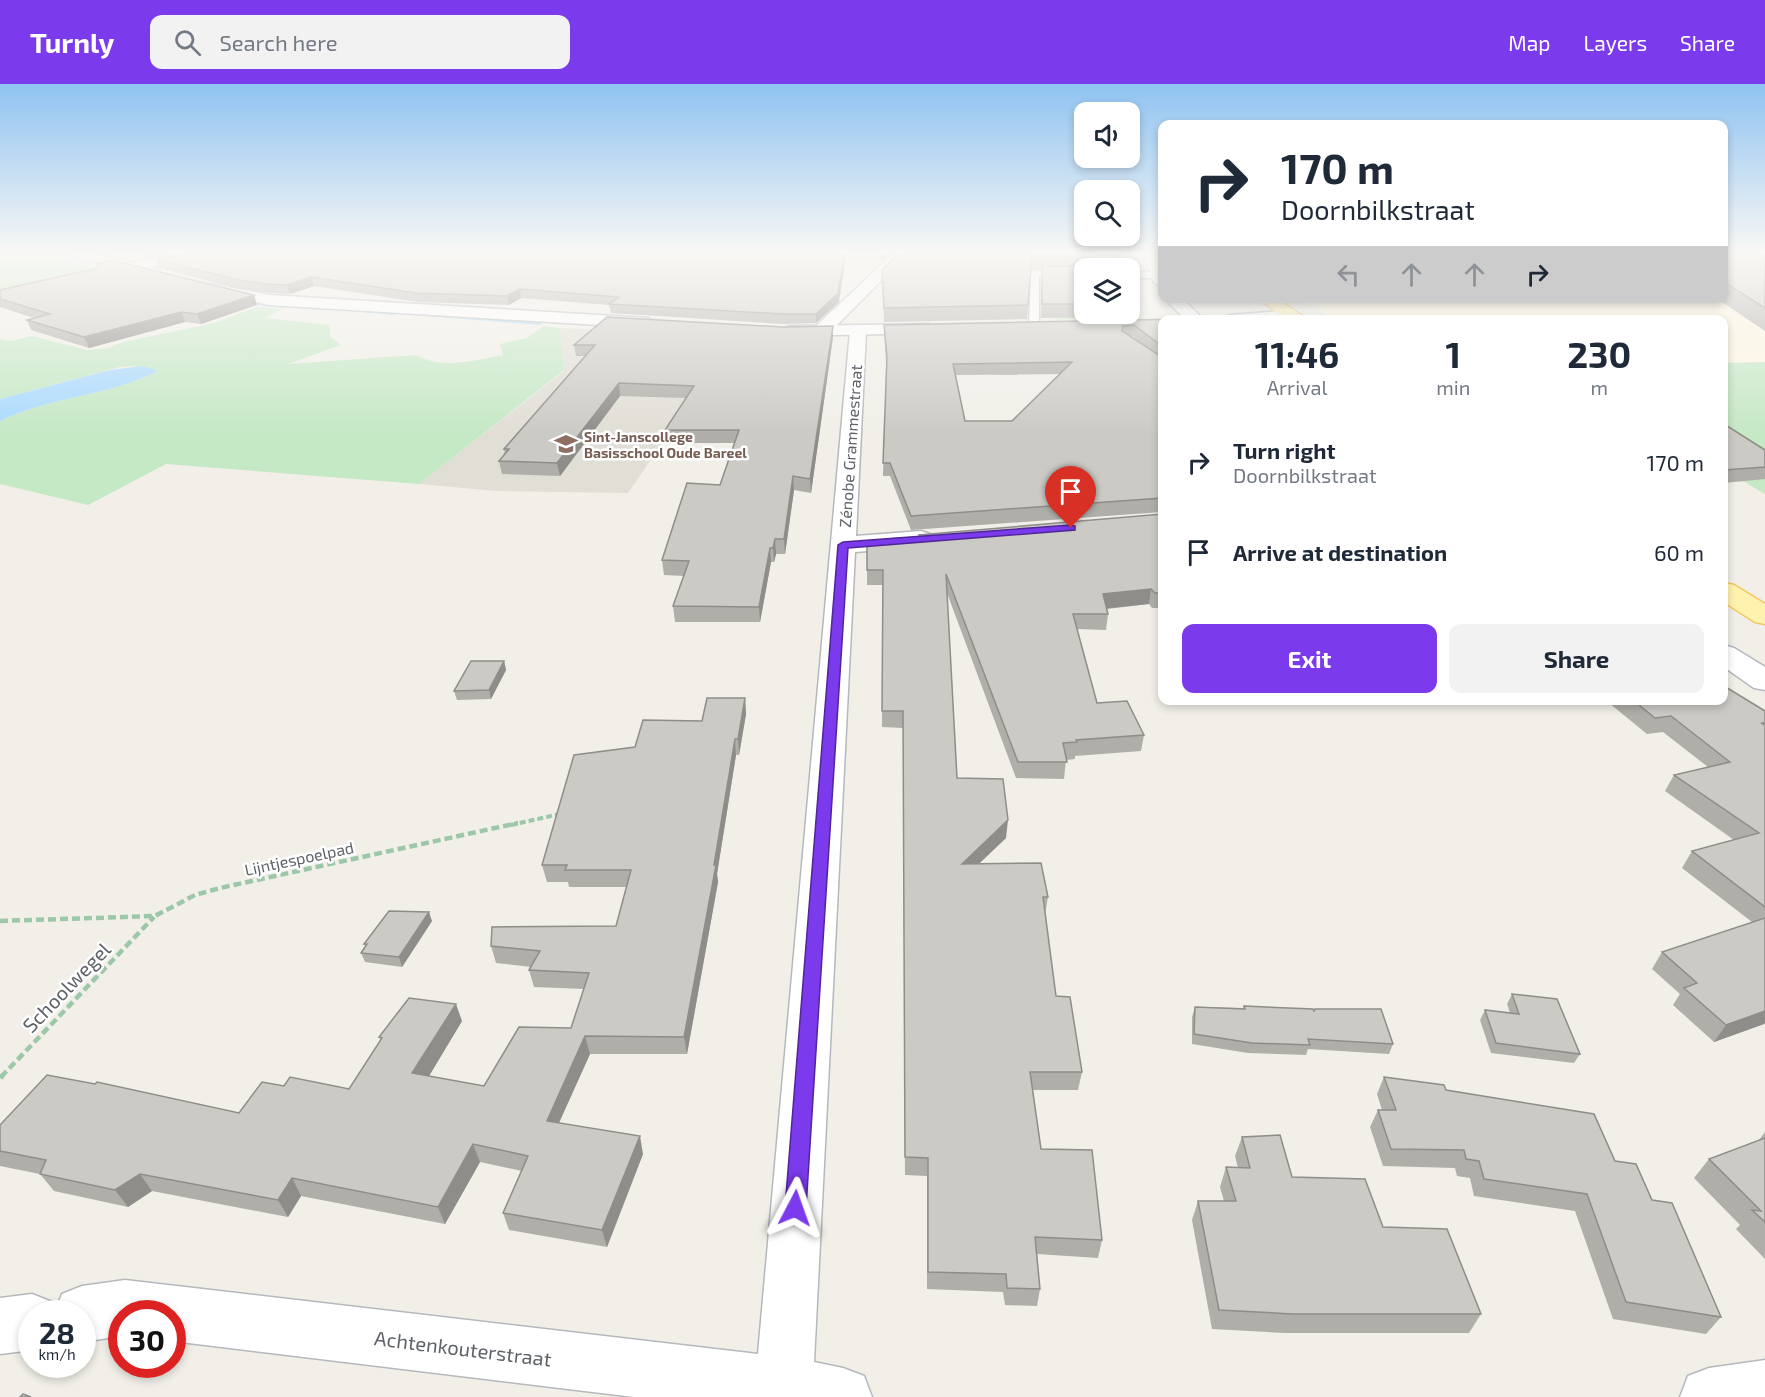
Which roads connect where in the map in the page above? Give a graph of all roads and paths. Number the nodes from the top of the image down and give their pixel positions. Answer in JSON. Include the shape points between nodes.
{"nodes":[{"id":1,"x":465,"y":312,"type":"edge"},
{"id":2,"x":840,"y":312,"type":"edge"},
{"id":3,"x":1034,"y":312,"type":"edge"},
{"id":4,"x":669,"y":325,"type":"edge"},
{"id":5,"x":1034,"y":326,"type":"edge"},
{"id":6,"x":943,"y":329,"type":"edge"},
{"id":7,"x":772,"y":330,"type":"edge"},
{"id":8,"x":821,"y":331,"type":"junction"},
{"id":9,"x":858,"y":331,"type":"junction"},
{"id":10,"x":949,"y":537,"type":"edge"},
{"id":11,"x":843,"y":545,"type":"junction"},
{"id":12,"x":1728,"y":573,"type":"edge"},
{"id":13,"x":1728,"y":593,"type":"edge"},
{"id":14,"x":1765,"y":596,"type":"edge"},
{"id":15,"x":1765,"y":616,"type":"edge"},
{"id":16,"x":1728,"y":657,"type":"edge"},
{"id":17,"x":1765,"y":681,"type":"edge"},
{"id":18,"x":570,"y":812,"type":"edge"},
{"id":19,"x":154,"y":916,"type":"junction"},
{"id":20,"x":0,"y":921,"type":"edge"},
{"id":21,"x":0,"y":1078,"type":"edge"},
{"id":22,"x":96,"y":1312,"type":"edge"},
{"id":23,"x":18,"y":1324,"type":"edge"},
{"id":24,"x":0,"y":1326,"type":"edge"},
{"id":25,"x":784,"y":1386,"type":"junction"},
{"id":26,"x":1765,"y":1389,"type":"edge"},
{"id":27,"x":843,"y":1397,"type":"edge"},
{"id":28,"x":1708,"y":1397,"type":"edge"}],
"edges":[{"from":1,"to":4,"type":"street"},
{"from":2,"to":8,"type":"street"},
{"from":3,"to":5,"type":"lane"},
{"from":6,"to":9,"type":"street"},
{"from":7,"to":8,"type":"street"},
{"from":8,"to":9,"type":"street"},
{"from":9,"to":11,"type":"street","name":"Zénobe Grammestraat"},
{"from":10,"to":11,"type":"street"},
{"from":11,"to":25,"type":"street","name":"Zénobe Grammestraat"},
{"from":12,"to":14,"type":"main road"},
{"from":13,"to":15,"type":"main road"},
{"from":16,"to":17,"type":"street"},
{"from":18,"to":19,"type":"path","name":"Lijntjespoelpad","via":[[220,888],[195,895]]},
{"from":19,"to":20,"type":"path","name":"Lijntjespoelpad"},
{"from":19,"to":21,"type":"path","name":"Schoolwegel"},
{"from":22,"to":25,"type":"street","name":"Achtenkouterstraat","via":[[125,1308]]},
{"from":23,"to":24,"type":"street"},
{"from":25,"to":27,"type":"street","name":"Achtenkouterstraat"},
{"from":26,"to":28,"type":"street"}]}
